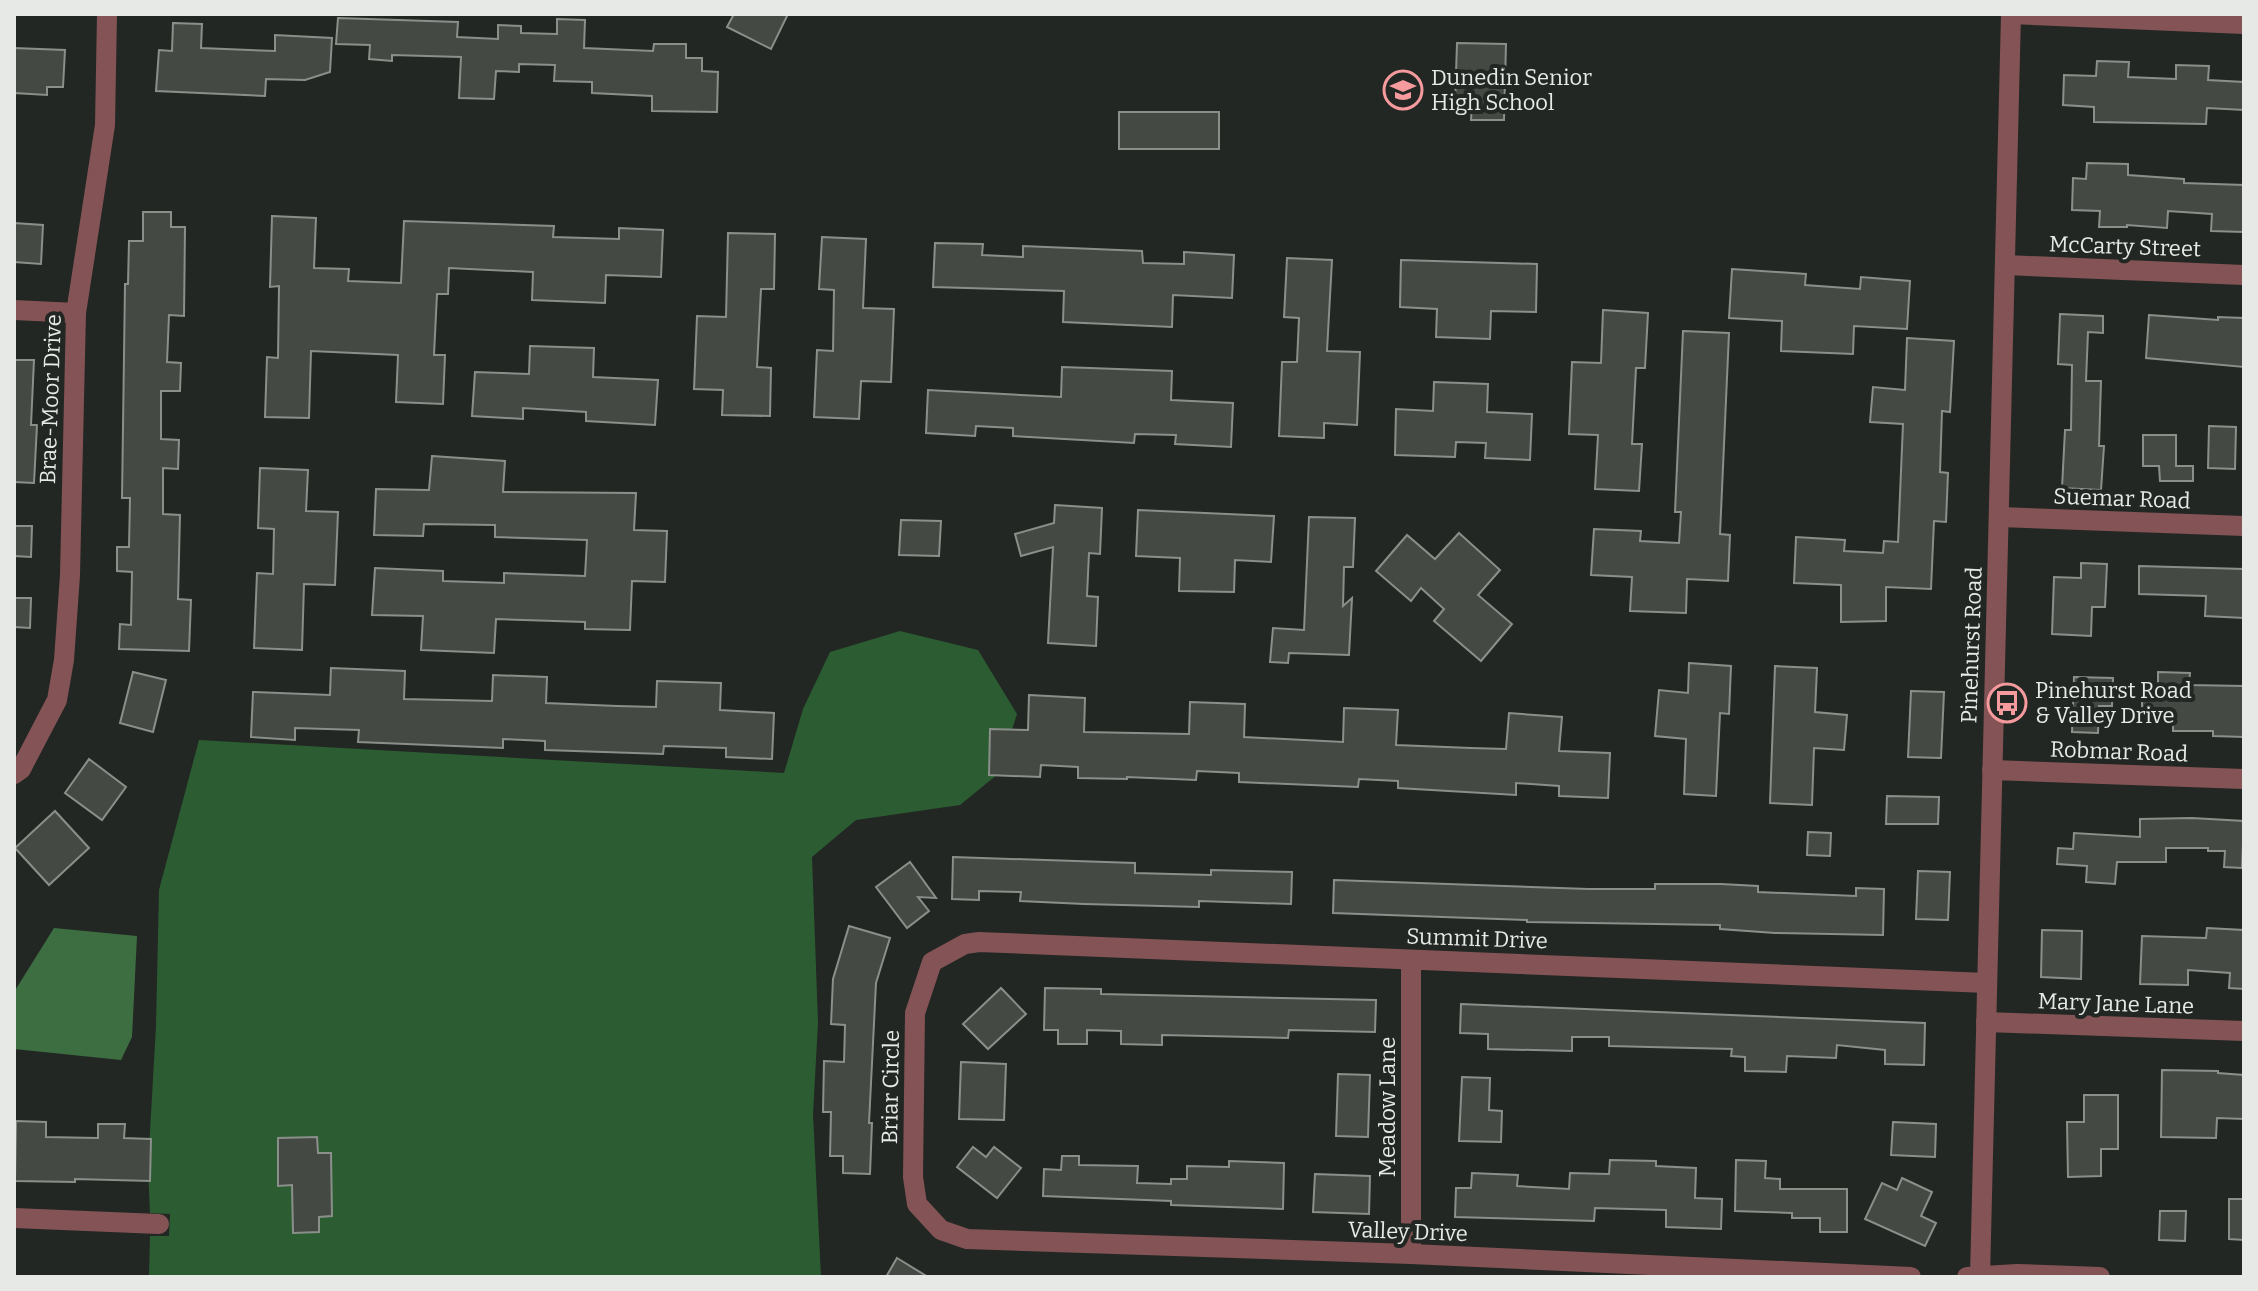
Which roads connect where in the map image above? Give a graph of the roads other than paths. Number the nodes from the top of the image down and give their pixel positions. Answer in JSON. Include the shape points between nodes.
{"nodes":[{"id":1,"x":107,"y":14,"type":"edge"},
{"id":2,"x":2011,"y":14,"type":"edge"},
{"id":3,"x":2244,"y":24,"type":"edge"},
{"id":4,"x":2005,"y":265,"type":"junction"},
{"id":5,"x":2244,"y":275,"type":"edge"},
{"id":6,"x":14,"y":310,"type":"edge"},
{"id":7,"x":76,"y":313,"type":"junction"},
{"id":8,"x":1999,"y":517,"type":"junction"},
{"id":9,"x":2244,"y":526,"type":"edge"},
{"id":10,"x":1992,"y":770,"type":"junction"},
{"id":11,"x":14,"y":774,"type":"edge"},
{"id":12,"x":2244,"y":779,"type":"edge"},
{"id":13,"x":965,"y":944,"type":"joint"},
{"id":14,"x":1411,"y":960,"type":"junction"},
{"id":15,"x":1987,"y":983,"type":"junction"},
{"id":16,"x":1986,"y":1022,"type":"junction"},
{"id":17,"x":2244,"y":1031,"type":"edge"},
{"id":18,"x":917,"y":1204,"type":"joint"},
{"id":19,"x":14,"y":1218,"type":"edge"},
{"id":20,"x":159,"y":1224,"type":"dead end"},
{"id":21,"x":1411,"y":1254,"type":"junction"},
{"id":22,"x":1976,"y":1276,"type":"edge"},
{"id":23,"x":1911,"y":1277,"type":"edge"},
{"id":24,"x":2100,"y":1277,"type":"edge"}],
"edges":[{"from":1,"to":7,"type":"street","name":"Brae-Moor Drive","via":[[105,125]]},
{"from":2,"to":3,"type":"street"},
{"from":2,"to":4,"type":"street","name":"Pinehurst Road"},
{"from":4,"to":5,"type":"street","name":"McCarty Street"},
{"from":4,"to":8,"type":"street","name":"Pinehurst Road"},
{"from":6,"to":7,"type":"street"},
{"from":7,"to":11,"type":"street","name":"Brae-Moor Drive","via":[[64,660],[57,700]]},
{"from":8,"to":9,"type":"street","name":"Suemar Road"},
{"from":8,"to":10,"type":"street","name":"Pinehurst Road"},
{"from":10,"to":12,"type":"street","name":"Robmar Road"},
{"from":10,"to":15,"type":"street","name":"Pinehurst Road"},
{"from":13,"to":14,"type":"street","name":"Summit Drive"},
{"from":13,"to":18,"type":"street","name":"Briar Circle","via":[[932,962],[915,1013]]},
{"from":14,"to":15,"type":"street","name":"Summit Drive"},
{"from":14,"to":21,"type":"street","name":"Meadow Lane"},
{"from":15,"to":16,"type":"street","name":"Pinehurst Road"},
{"from":16,"to":17,"type":"street","name":"Mary Jane Lane"},
{"from":16,"to":22,"type":"street","name":"Pinehurst Road"},
{"from":18,"to":21,"type":"street","name":"Valley Drive","via":[[941,1230],[967,1239]]},
{"from":19,"to":20,"type":"street"},
{"from":21,"to":23,"type":"street","name":"Valley Drive"},
{"from":22,"to":24,"type":"street"}]}
